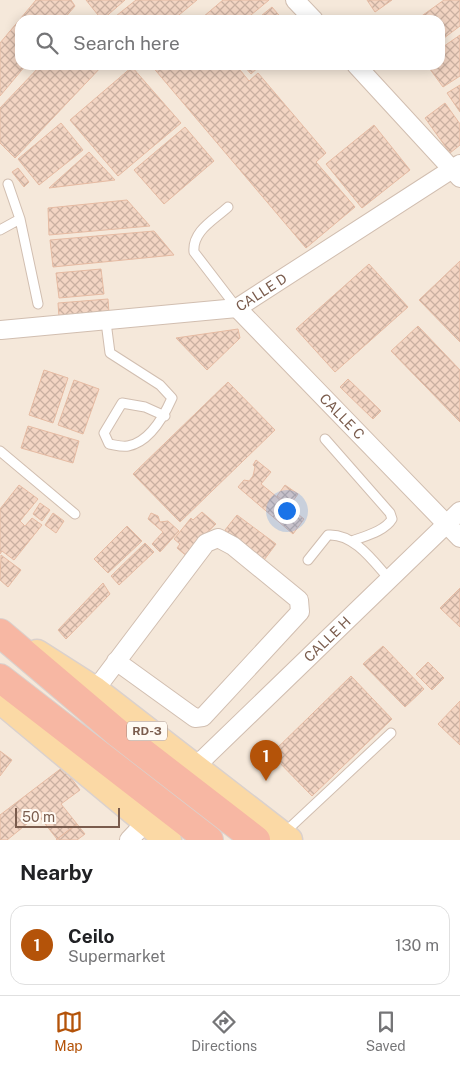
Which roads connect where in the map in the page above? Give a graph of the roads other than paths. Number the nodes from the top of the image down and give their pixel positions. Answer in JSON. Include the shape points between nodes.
{"nodes":[{"id":1,"x":296,"y":0,"type":"edge"},
{"id":2,"x":310,"y":15,"type":"edge"},
{"id":3,"x":361,"y":70,"type":"edge"},
{"id":4,"x":457,"y":170,"type":"edge"},
{"id":5,"x":8,"y":184,"type":"dead end"},
{"id":6,"x":228,"y":207,"type":"dead end"},
{"id":7,"x":20,"y":219,"type":"junction"},
{"id":8,"x":0,"y":230,"type":"edge"},
{"id":9,"x":38,"y":304,"type":"dead end"},
{"id":10,"x":237,"y":308,"type":"junction"},
{"id":11,"x":106,"y":322,"type":"junction"},
{"id":12,"x":0,"y":323,"type":"edge"},
{"id":13,"x":1,"y":330,"type":"edge"},
{"id":14,"x":0,"y":336,"type":"edge"},
{"id":15,"x":165,"y":416,"type":"junction"},
{"id":16,"x":324,"y":439,"type":"dead end"},
{"id":17,"x":0,"y":451,"type":"edge"},
{"id":18,"x":460,"y":511,"type":"edge"},
{"id":19,"x":75,"y":514,"type":"dead end"},
{"id":20,"x":446,"y":525,"type":"junction"},
{"id":21,"x":460,"y":538,"type":"edge"},
{"id":22,"x":352,"y":542,"type":"junction"},
{"id":23,"x":308,"y":560,"type":"dead end"},
{"id":24,"x":390,"y":580,"type":"junction"},
{"id":25,"x":0,"y":629,"type":"edge"},
{"id":26,"x":0,"y":633,"type":"edge"},
{"id":27,"x":116,"y":661,"type":"junction"},
{"id":28,"x":0,"y":678,"type":"edge"},
{"id":29,"x":95,"y":690,"type":"junction"},
{"id":30,"x":0,"y":700,"type":"edge"},
{"id":31,"x":391,"y":733,"type":"dead end"},
{"id":32,"x":195,"y":767,"type":"junction"},
{"id":33,"x":147,"y":821,"type":"junction"},
{"id":34,"x":286,"y":837,"type":"edge"},
{"id":35,"x":129,"y":840,"type":"edge"},
{"id":36,"x":168,"y":840,"type":"edge"},
{"id":37,"x":209,"y":840,"type":"edge"},
{"id":38,"x":256,"y":840,"type":"edge"}],
"edges":[{"from":1,"to":2,"type":"street"},
{"from":3,"to":4,"type":"street"},
{"from":4,"to":10,"type":"street","name":"CALLE D"},
{"from":5,"to":7,"type":"lane"},
{"from":6,"to":10,"type":"lane","via":[[197,234],[193,243],[194,252]]},
{"from":7,"to":8,"type":"lane"},
{"from":7,"to":9,"type":"lane"},
{"from":10,"to":11,"type":"street","name":"CALLE D"},
{"from":10,"to":20,"type":"street","name":"CALLE C"},
{"from":11,"to":13,"type":"street","name":"CALLE D"},
{"from":11,"to":15,"type":"lane","via":[[110,352],[160,384],[172,398]]},
{"from":12,"to":13,"type":"street"},
{"from":13,"to":14,"type":"street"},
{"from":15,"to":15,"type":"lane","via":[[145,407],[122,403],[104,433],[109,444],[128,446],[142,440]]},
{"from":16,"to":22,"type":"lane","via":[[392,519],[389,524]]},
{"from":17,"to":19,"type":"lane"},
{"from":18,"to":20,"type":"street","name":"CALLE H"},
{"from":20,"to":21,"type":"street","name":"CALLE C"},
{"from":20,"to":24,"type":"street","name":"CALLE H"},
{"from":22,"to":23,"type":"lane","via":[[339,534],[328,536]]},
{"from":22,"to":24,"type":"lane"},
{"from":24,"to":32,"type":"street","name":"CALLE H"},
{"from":25,"to":29,"type":"main road","number":"RD-3"},
{"from":26,"to":38,"type":"highway","number":"RD-3","via":[[119,734]]},
{"from":27,"to":27,"type":"street","via":[[206,543],[218,538],[233,546],[299,600],[300,612],[203,717],[195,718]]},
{"from":27,"to":29,"type":"street"},
{"from":28,"to":37,"type":"highway"},
{"from":29,"to":32,"type":"main road","number":"RD-3"},
{"from":30,"to":33,"type":"main road"},
{"from":31,"to":34,"type":"lane"},
{"from":32,"to":34,"type":"main road","number":"RD-3"},
{"from":33,"to":35,"type":"street"},
{"from":33,"to":36,"type":"main road"}]}
